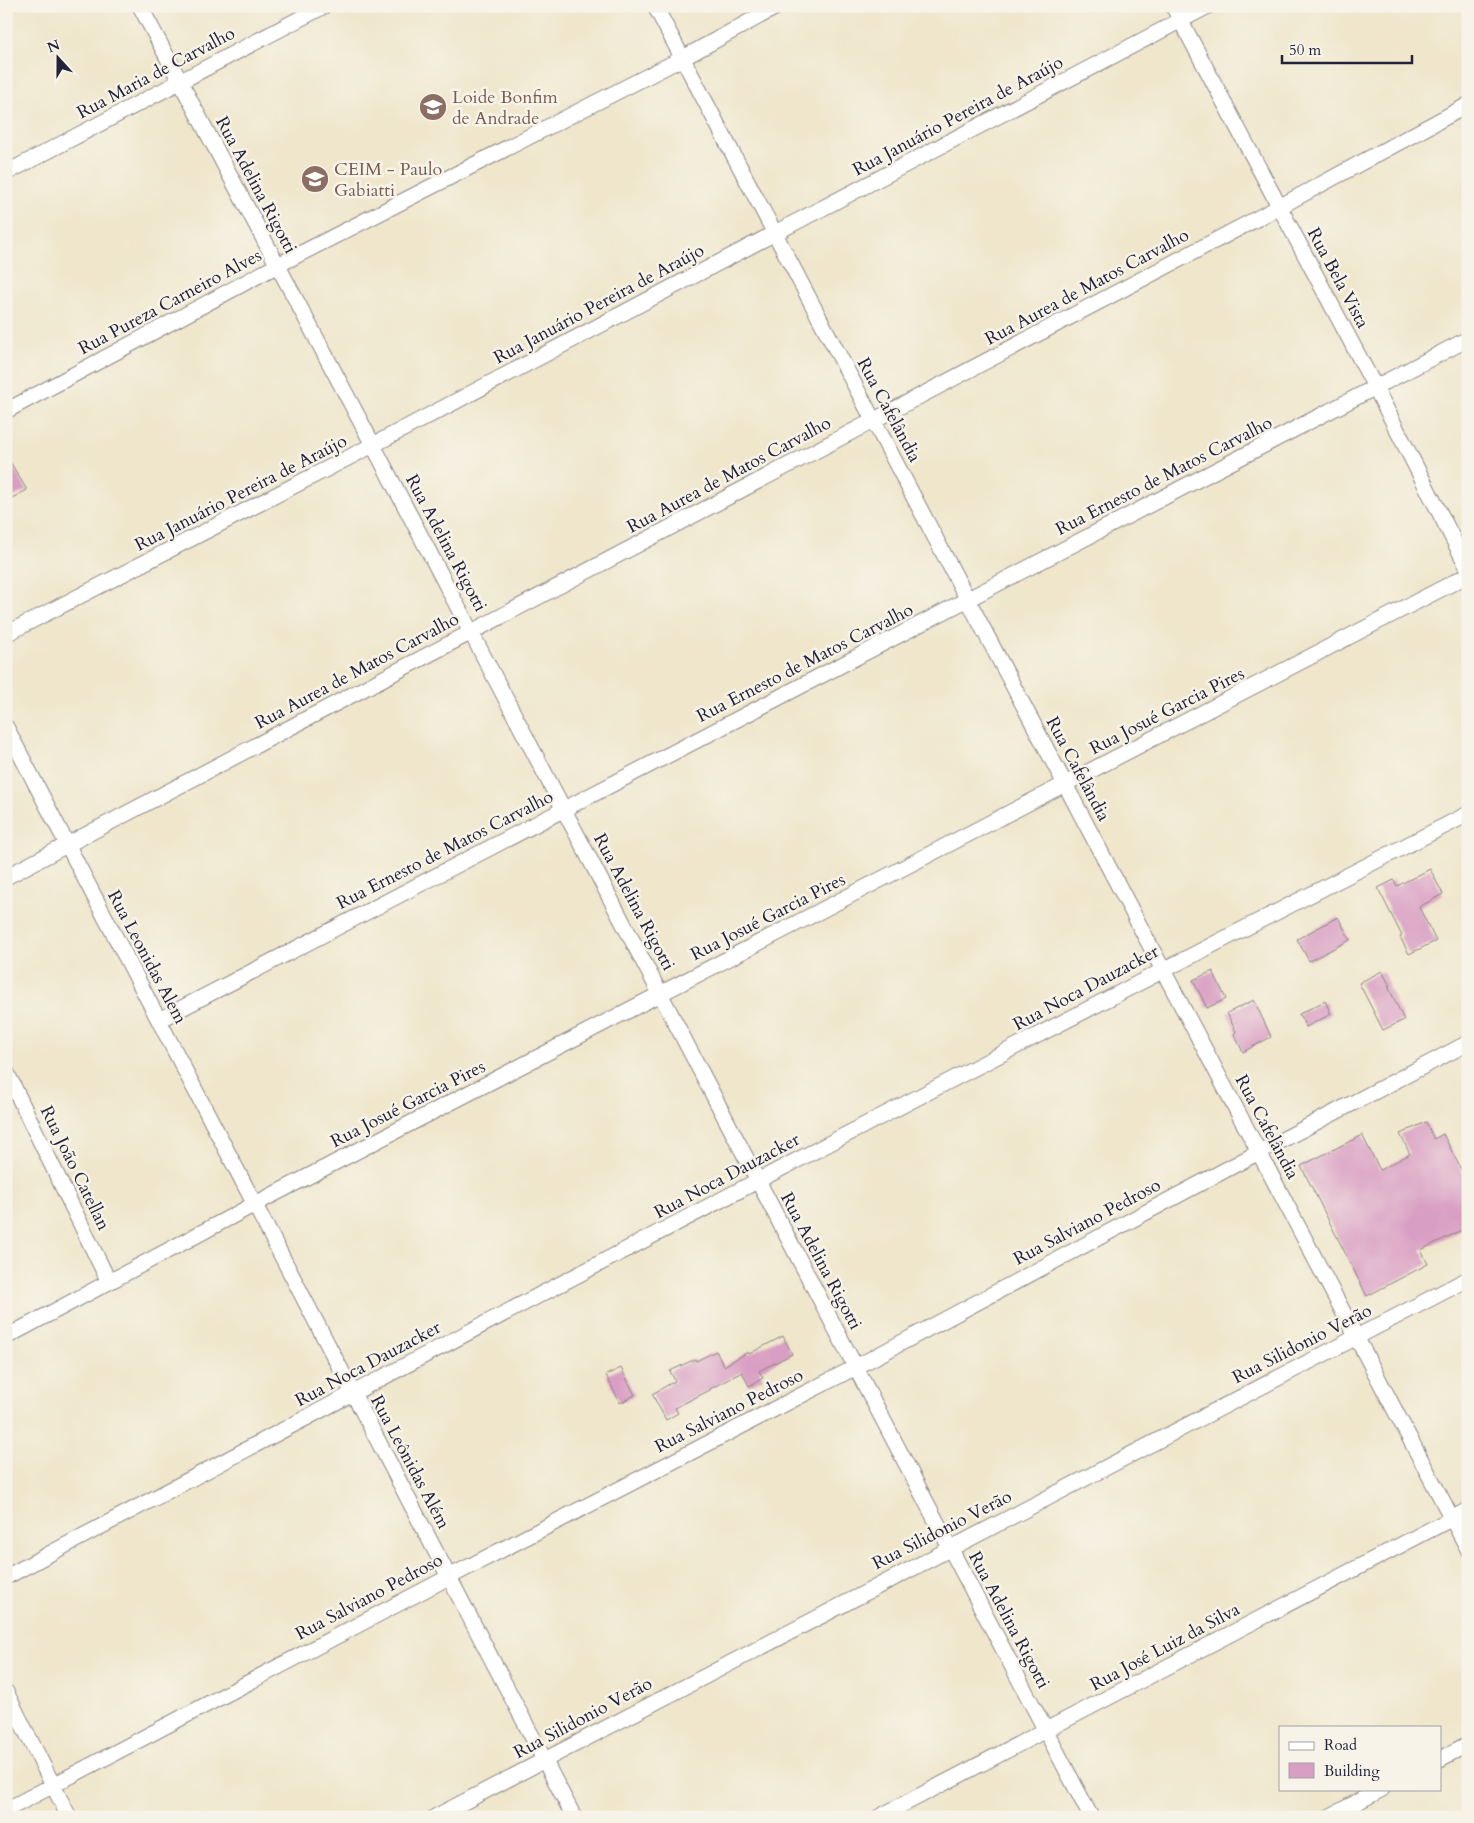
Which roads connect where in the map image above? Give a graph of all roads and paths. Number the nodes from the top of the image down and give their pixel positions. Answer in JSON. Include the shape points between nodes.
{"nodes":[{"id":1,"x":140,"y":6,"type":"edge"},
{"id":2,"x":324,"y":6,"type":"edge"},
{"id":3,"x":655,"y":6,"type":"edge"},
{"id":4,"x":778,"y":6,"type":"edge"},
{"id":5,"x":1173,"y":6,"type":"edge"},
{"id":6,"x":1208,"y":6,"type":"edge"},
{"id":7,"x":1181,"y":21,"type":"junction"},
{"id":8,"x":683,"y":58,"type":"junction"},
{"id":9,"x":180,"y":82,"type":"junction"},
{"id":10,"x":1468,"y":105,"type":"edge"},
{"id":11,"x":6,"y":173,"type":"edge"},
{"id":12,"x":1279,"y":207,"type":"junction"},
{"id":13,"x":775,"y":233,"type":"junction"},
{"id":14,"x":278,"y":265,"type":"junction"},
{"id":15,"x":1468,"y":339,"type":"edge"},
{"id":16,"x":1375,"y":387,"type":"junction"},
{"id":17,"x":6,"y":411,"type":"edge"},
{"id":18,"x":874,"y":420,"type":"junction"},
{"id":19,"x":373,"y":445,"type":"junction"},
{"id":20,"x":1468,"y":568,"type":"edge"},
{"id":21,"x":1468,"y":575,"type":"edge"},
{"id":22,"x":968,"y":599,"type":"junction"},
{"id":23,"x":471,"y":632,"type":"junction"},
{"id":24,"x":6,"y":634,"type":"edge"},
{"id":25,"x":6,"y":727,"type":"edge"},
{"id":26,"x":1066,"y":785,"type":"junction"},
{"id":27,"x":564,"y":809,"type":"junction"},
{"id":28,"x":1468,"y":814,"type":"edge"},
{"id":29,"x":67,"y":844,"type":"junction"},
{"id":30,"x":6,"y":876,"type":"edge"},
{"id":31,"x":1163,"y":969,"type":"junction"},
{"id":32,"x":660,"y":994,"type":"junction"},
{"id":33,"x":159,"y":1020,"type":"junction"},
{"id":34,"x":1468,"y":1043,"type":"edge"},
{"id":35,"x":6,"y":1072,"type":"edge"},
{"id":36,"x":1259,"y":1152,"type":"junction"},
{"id":37,"x":758,"y":1181,"type":"junction"},
{"id":38,"x":255,"y":1204,"type":"junction"},
{"id":39,"x":1468,"y":1279,"type":"edge"},
{"id":40,"x":109,"y":1282,"type":"junction"},
{"id":41,"x":6,"y":1337,"type":"edge"},
{"id":42,"x":1356,"y":1337,"type":"junction"},
{"id":43,"x":856,"y":1367,"type":"junction"},
{"id":44,"x":352,"y":1393,"type":"junction"},
{"id":45,"x":1468,"y":1510,"type":"edge"},
{"id":46,"x":1452,"y":1518,"type":"junction"},
{"id":47,"x":950,"y":1547,"type":"junction"},
{"id":48,"x":1468,"y":1548,"type":"edge"},
{"id":49,"x":6,"y":1577,"type":"edge"},
{"id":50,"x":449,"y":1577,"type":"junction"},
{"id":51,"x":6,"y":1692,"type":"edge"},
{"id":52,"x":1046,"y":1730,"type":"junction"},
{"id":53,"x":1468,"y":1744,"type":"edge"},
{"id":54,"x":1442,"y":1758,"type":"edge"},
{"id":55,"x":544,"y":1759,"type":"junction"},
{"id":56,"x":52,"y":1786,"type":"junction"},
{"id":57,"x":1380,"y":1790,"type":"edge"},
{"id":58,"x":6,"y":1810,"type":"edge"},
{"id":59,"x":69,"y":1817,"type":"edge"},
{"id":60,"x":435,"y":1817,"type":"edge"},
{"id":61,"x":574,"y":1817,"type":"edge"},
{"id":62,"x":879,"y":1817,"type":"edge"},
{"id":63,"x":1091,"y":1817,"type":"edge"},
{"id":64,"x":1329,"y":1817,"type":"edge"}],
"edges":[{"from":1,"to":9,"type":"street","name":"Rua Adelina Rigotti"},
{"from":2,"to":9,"type":"street","name":"Rua Maria de Carvalho"},
{"from":3,"to":8,"type":"street","name":"Rua Cafelândia"},
{"from":4,"to":8,"type":"street","name":"Rua Pureza Carneiro Alves"},
{"from":5,"to":7,"type":"street","name":"Rua Bela Vista"},
{"from":6,"to":7,"type":"street","name":"Rua Januário Pereira de Araújo"},
{"from":7,"to":12,"type":"street","name":"Rua Bela Vista"},
{"from":7,"to":13,"type":"street","name":"Rua Januário Pereira de Araújo"},
{"from":8,"to":13,"type":"street","name":"Rua Cafelândia"},
{"from":8,"to":14,"type":"street","name":"Rua Pureza Carneiro Alves"},
{"from":9,"to":11,"type":"street","name":"Rua Maria de Carvalho"},
{"from":9,"to":14,"type":"street","name":"Rua Adelina Rigotti"},
{"from":10,"to":12,"type":"street","name":"Rua Aurea de Matos Carvalho"},
{"from":12,"to":16,"type":"street","name":"Rua Bela Vista"},
{"from":12,"to":18,"type":"street","name":"Rua Aurea de Matos Carvalho"},
{"from":13,"to":18,"type":"street","name":"Rua Cafelândia"},
{"from":13,"to":19,"type":"street","name":"Rua Januário Pereira de Araújo"},
{"from":14,"to":17,"type":"street","name":"Rua Pureza Carneiro Alves"},
{"from":14,"to":19,"type":"street","name":"Rua Adelina Rigotti"},
{"from":15,"to":16,"type":"street","name":"Rua Ernesto de Matos Carvalho"},
{"from":16,"to":20,"type":"street","name":"Rua Bela Vista"},
{"from":16,"to":22,"type":"street","name":"Rua Ernesto de Matos Carvalho"},
{"from":18,"to":22,"type":"street","name":"Rua Cafelândia"},
{"from":18,"to":23,"type":"street","name":"Rua Aurea de Matos Carvalho"},
{"from":19,"to":23,"type":"street","name":"Rua Adelina Rigotti"},
{"from":19,"to":24,"type":"street","name":"Rua Januário Pereira de Araújo"},
{"from":21,"to":26,"type":"street","name":"Rua Josué Garcia Pires"},
{"from":22,"to":26,"type":"street","name":"Rua Cafelândia"},
{"from":22,"to":27,"type":"street","name":"Rua Ernesto de Matos Carvalho"},
{"from":23,"to":27,"type":"street","name":"Rua Adelina Rigotti"},
{"from":23,"to":29,"type":"street","name":"Rua Aurea de Matos Carvalho"},
{"from":25,"to":29,"type":"street","name":"Rua Leonidas Alem"},
{"from":26,"to":31,"type":"street","name":"Rua Cafelândia"},
{"from":26,"to":32,"type":"street","name":"Rua Josué Garcia Pires"},
{"from":27,"to":32,"type":"street","name":"Rua Adelina Rigotti"},
{"from":27,"to":33,"type":"street","name":"Rua Ernesto de Matos Carvalho"},
{"from":28,"to":31,"type":"street","name":"Rua Noca Dauzacker"},
{"from":29,"to":30,"type":"street","name":"Rua Aurea de Matos Carvalho"},
{"from":29,"to":33,"type":"street","name":"Rua Leonidas Alem"},
{"from":31,"to":36,"type":"street","name":"Rua Cafelândia"},
{"from":31,"to":37,"type":"street","name":"Rua Noca Dauzacker"},
{"from":32,"to":37,"type":"street","name":"Rua Adelina Rigotti"},
{"from":32,"to":38,"type":"street","name":"Rua Josué Garcia Pires"},
{"from":33,"to":38,"type":"street","name":"Rua Leonidas Alem"},
{"from":34,"to":36,"type":"street","name":"Rua Salviano Pedroso"},
{"from":35,"to":40,"type":"street","name":"Rua João Catellan"},
{"from":36,"to":42,"type":"street","name":"Rua Cafelândia"},
{"from":36,"to":43,"type":"street","name":"Rua Salviano Pedroso"},
{"from":37,"to":43,"type":"street","name":"Rua Adelina Rigotti"},
{"from":37,"to":44,"type":"street","name":"Rua Noca Dauzacker"},
{"from":38,"to":40,"type":"street","name":"Rua Josué Garcia Pires"},
{"from":38,"to":44,"type":"street","name":"Rua Leônidas Além"},
{"from":39,"to":42,"type":"street","name":"Rua Silidonio Verão"},
{"from":40,"to":41,"type":"street","name":"Rua Josué Garcia Pires"},
{"from":42,"to":46,"type":"street","name":"Rua Cafelândia"},
{"from":42,"to":47,"type":"street","name":"Rua Silidonio Verão"},
{"from":43,"to":47,"type":"street","name":"Rua Adelina Rigotti"},
{"from":43,"to":50,"type":"street","name":"Rua Salviano Pedroso"},
{"from":44,"to":49,"type":"street","name":"Rua Noca Dauzacker"},
{"from":44,"to":50,"type":"street","name":"Rua Leônidas Além"},
{"from":45,"to":46,"type":"street","name":"Rua José Luiz da Silva"},
{"from":46,"to":48,"type":"street","name":"Rua Cafelândia"},
{"from":46,"to":52,"type":"street","name":"Rua José Luiz da Silva"},
{"from":47,"to":52,"type":"street","name":"Rua Adelina Rigotti"},
{"from":47,"to":55,"type":"street","name":"Rua Silidonio Verão"},
{"from":50,"to":55,"type":"street","name":"Rua Leônidas Além"},
{"from":50,"to":56,"type":"street","name":"Rua Salviano Pedroso"},
{"from":51,"to":56,"type":"street"},
{"from":52,"to":62,"type":"street","name":"Rua José Luiz da Silva"},
{"from":52,"to":63,"type":"street","name":"Rua Adelina Rigotti"},
{"from":53,"to":54,"type":"street"},
{"from":55,"to":60,"type":"street","name":"Rua Silidonio Verão"},
{"from":55,"to":61,"type":"street","name":"Rua Leônidas Além"},
{"from":56,"to":58,"type":"street","name":"Rua Salviano Pedroso"},
{"from":56,"to":59,"type":"street"},
{"from":57,"to":64,"type":"street"}]}
